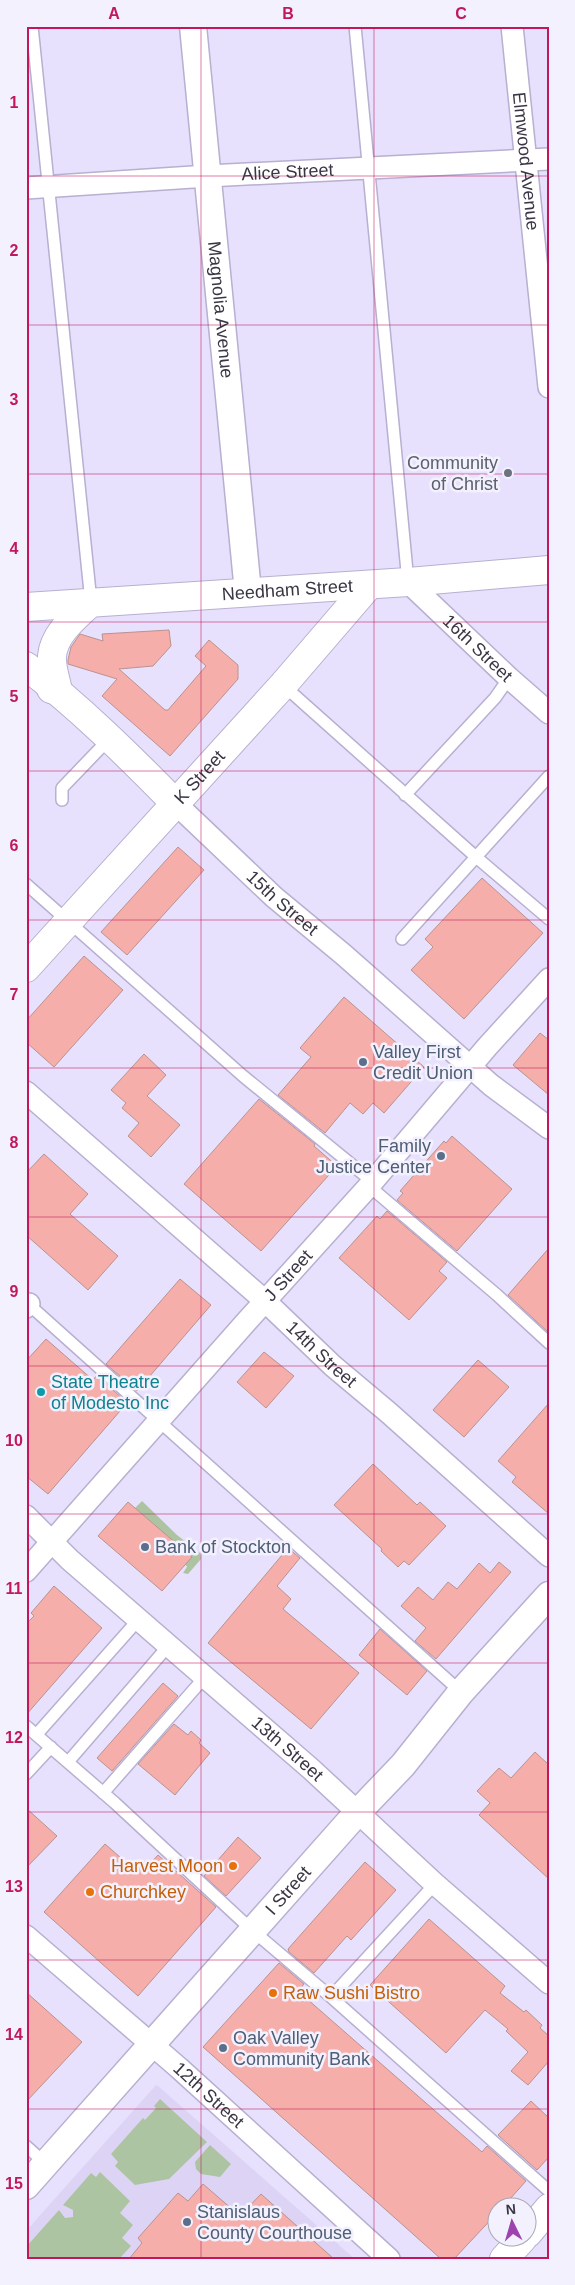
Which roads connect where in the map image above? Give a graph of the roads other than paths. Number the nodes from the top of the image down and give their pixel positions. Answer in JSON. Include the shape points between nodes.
{"nodes":[{"id":1,"x":32,"y":26,"type":"edge"},
{"id":2,"x":193,"y":26,"type":"edge"},
{"id":3,"x":355,"y":26,"type":"edge"},
{"id":4,"x":512,"y":26,"type":"edge"},
{"id":5,"x":549,"y":159,"type":"edge"},
{"id":6,"x":524,"y":160,"type":"junction"},
{"id":7,"x":370,"y":169,"type":"junction"},
{"id":8,"x":208,"y":176,"type":"junction"},
{"id":9,"x":48,"y":186,"type":"junction"},
{"id":10,"x":26,"y":188,"type":"edge"},
{"id":11,"x":549,"y":387,"type":"edge"},
{"id":12,"x":549,"y":570,"type":"edge"},
{"id":13,"x":408,"y":582,"type":"junction"},
{"id":14,"x":369,"y":585,"type":"junction"},
{"id":15,"x":248,"y":592,"type":"junction"},
{"id":16,"x":91,"y":602,"type":"junction"},
{"id":17,"x":26,"y":607,"type":"edge"},
{"id":18,"x":26,"y":666,"type":"edge"},
{"id":19,"x":509,"y":678,"type":"junction"},
{"id":20,"x":26,"y":681,"type":"edge"},
{"id":21,"x":283,"y":685,"type":"junction"},
{"id":22,"x":58,"y":691,"type":"junction"},
{"id":23,"x":549,"y":713,"type":"edge"},
{"id":24,"x":110,"y":738,"type":"junction"},
{"id":25,"x":549,"y":776,"type":"edge"},
{"id":26,"x":406,"y":794,"type":"junction"},
{"id":27,"x":62,"y":800,"type":"dead end"},
{"id":28,"x":174,"y":802,"type":"junction"},
{"id":29,"x":476,"y":857,"type":"junction"},
{"id":30,"x":26,"y":884,"type":"edge"},
{"id":31,"x":549,"y":919,"type":"edge"},
{"id":32,"x":66,"y":922,"type":"junction"},
{"id":33,"x":402,"y":940,"type":"dead end"},
{"id":34,"x":29,"y":959,"type":"edge"},
{"id":35,"x":549,"y":979,"type":"edge"},
{"id":36,"x":470,"y":1067,"type":"junction"},
{"id":37,"x":26,"y":1092,"type":"edge"},
{"id":38,"x":549,"y":1128,"type":"edge"},
{"id":39,"x":371,"y":1184,"type":"junction"},
{"id":40,"x":265,"y":1301,"type":"junction"},
{"id":41,"x":27,"y":1304,"type":"edge"},
{"id":42,"x":549,"y":1343,"type":"edge"},
{"id":43,"x":159,"y":1420,"type":"junction"},
{"id":44,"x":26,"y":1516,"type":"edge"},
{"id":45,"x":52,"y":1541,"type":"junction"},
{"id":46,"x":549,"y":1556,"type":"edge"},
{"id":47,"x":26,"y":1571,"type":"edge"},
{"id":48,"x":549,"y":1594,"type":"edge"},
{"id":49,"x":139,"y":1619,"type":"junction"},
{"id":50,"x":169,"y":1645,"type":"junction"},
{"id":51,"x":204,"y":1678,"type":"junction"},
{"id":52,"x":462,"y":1692,"type":"junction"},
{"id":53,"x":26,"y":1726,"type":"edge"},
{"id":54,"x":37,"y":1734,"type":"junction"},
{"id":55,"x":51,"y":1747,"type":"junction"},
{"id":56,"x":68,"y":1762,"type":"junction"},
{"id":57,"x":26,"y":1774,"type":"edge"},
{"id":58,"x":103,"y":1792,"type":"junction"},
{"id":59,"x":357,"y":1814,"type":"junction"},
{"id":60,"x":434,"y":1884,"type":"junction"},
{"id":61,"x":253,"y":1931,"type":"junction"},
{"id":62,"x":26,"y":1936,"type":"edge"},
{"id":63,"x":549,"y":1983,"type":"edge"},
{"id":64,"x":331,"y":1997,"type":"junction"},
{"id":65,"x":152,"y":2045,"type":"junction"},
{"id":66,"x":26,"y":2146,"type":"edge"},
{"id":67,"x":46,"y":2164,"type":"junction"},
{"id":68,"x":26,"y":2186,"type":"edge"},
{"id":69,"x":549,"y":2191,"type":"edge"},
{"id":70,"x":549,"y":2208,"type":"edge"},
{"id":71,"x":538,"y":2221,"type":"edge"},
{"id":72,"x":514,"y":2248,"type":"edge"},
{"id":73,"x":389,"y":2259,"type":"edge"},
{"id":74,"x":504,"y":2259,"type":"edge"}],
"edges":[{"from":1,"to":9,"type":"lane"},
{"from":2,"to":8,"type":"street","name":"Magnolia Avenue"},
{"from":3,"to":7,"type":"lane"},
{"from":4,"to":6,"type":"street","name":"Elmwood Avenue"},
{"from":5,"to":6,"type":"street","name":"Alice Street"},
{"from":6,"to":7,"type":"street","name":"Alice Street"},
{"from":6,"to":11,"type":"street","name":"Elmwood Avenue"},
{"from":7,"to":8,"type":"street","name":"Alice Street"},
{"from":7,"to":13,"type":"lane"},
{"from":8,"to":9,"type":"street","name":"Alice Street"},
{"from":8,"to":15,"type":"street","name":"Magnolia Avenue"},
{"from":9,"to":10,"type":"street","name":"Alice Street"},
{"from":9,"to":16,"type":"lane"},
{"from":12,"to":13,"type":"main road","name":"Needham Street"},
{"from":13,"to":14,"type":"main road","name":"Needham Street"},
{"from":13,"to":19,"type":"street","name":"16th Street"},
{"from":14,"to":15,"type":"main road","name":"Needham Street"},
{"from":14,"to":21,"type":"main road","name":"K Street"},
{"from":15,"to":16,"type":"main road","name":"Needham Street"},
{"from":16,"to":17,"type":"main road","name":"Needham Street"},
{"from":16,"to":22,"type":"main road","via":[[54,643],[52,657]]},
{"from":18,"to":22,"type":"main road","name":"15th Street"},
{"from":19,"to":23,"type":"street","name":"16th Street"},
{"from":19,"to":26,"type":"lane","via":[[495,698]]},
{"from":20,"to":22,"type":"main road"},
{"from":21,"to":26,"type":"lane"},
{"from":21,"to":28,"type":"main road","name":"K Street"},
{"from":22,"to":24,"type":"main road","name":"15th Street"},
{"from":24,"to":27,"type":"lane","via":[[62,788]]},
{"from":24,"to":28,"type":"main road","name":"15th Street"},
{"from":25,"to":29,"type":"lane"},
{"from":26,"to":29,"type":"lane"},
{"from":28,"to":32,"type":"main road","name":"K Street"},
{"from":28,"to":36,"type":"street","name":"15th Street","via":[[274,897]]},
{"from":29,"to":31,"type":"lane"},
{"from":29,"to":33,"type":"lane"},
{"from":30,"to":32,"type":"lane"},
{"from":32,"to":34,"type":"main road","name":"K Street"},
{"from":32,"to":39,"type":"lane"},
{"from":35,"to":36,"type":"street","name":"J Street"},
{"from":36,"to":38,"type":"street","name":"15th Street"},
{"from":36,"to":39,"type":"street","name":"J Street"},
{"from":37,"to":40,"type":"street","name":"14th Street"},
{"from":39,"to":40,"type":"street","name":"J Street"},
{"from":39,"to":42,"type":"lane"},
{"from":40,"to":43,"type":"street","name":"J Street"},
{"from":40,"to":46,"type":"street","name":"14th Street"},
{"from":41,"to":43,"type":"lane"},
{"from":43,"to":45,"type":"street","name":"J Street"},
{"from":43,"to":52,"type":"lane"},
{"from":44,"to":45,"type":"street","name":"13th Street"},
{"from":45,"to":47,"type":"street","name":"J Street"},
{"from":45,"to":49,"type":"street","name":"13th Street"},
{"from":48,"to":52,"type":"street","name":"I Street"},
{"from":49,"to":50,"type":"street","name":"13th Street"},
{"from":49,"to":54,"type":"lane"},
{"from":50,"to":51,"type":"street","name":"13th Street"},
{"from":50,"to":56,"type":"lane"},
{"from":51,"to":58,"type":"lane"},
{"from":51,"to":59,"type":"street","name":"13th Street"},
{"from":52,"to":59,"type":"street","name":"I Street","via":[[403,1765]]},
{"from":53,"to":54,"type":"lane"},
{"from":54,"to":55,"type":"lane"},
{"from":55,"to":56,"type":"lane"},
{"from":55,"to":57,"type":"lane"},
{"from":56,"to":58,"type":"lane"},
{"from":58,"to":61,"type":"lane"},
{"from":59,"to":60,"type":"street","name":"13th Street"},
{"from":59,"to":61,"type":"street","name":"I Street"},
{"from":60,"to":63,"type":"street","name":"13th Street"},
{"from":60,"to":64,"type":"lane"},
{"from":61,"to":64,"type":"lane"},
{"from":61,"to":65,"type":"street","name":"I Street"},
{"from":62,"to":65,"type":"street","name":"12th Street"},
{"from":64,"to":69,"type":"lane"},
{"from":65,"to":67,"type":"street","name":"I Street"},
{"from":65,"to":73,"type":"street","name":"12th Street"},
{"from":66,"to":67,"type":"lane"},
{"from":67,"to":68,"type":"street","name":"I Street"},
{"from":70,"to":71,"type":"main road"},
{"from":72,"to":74,"type":"main road"}]}
